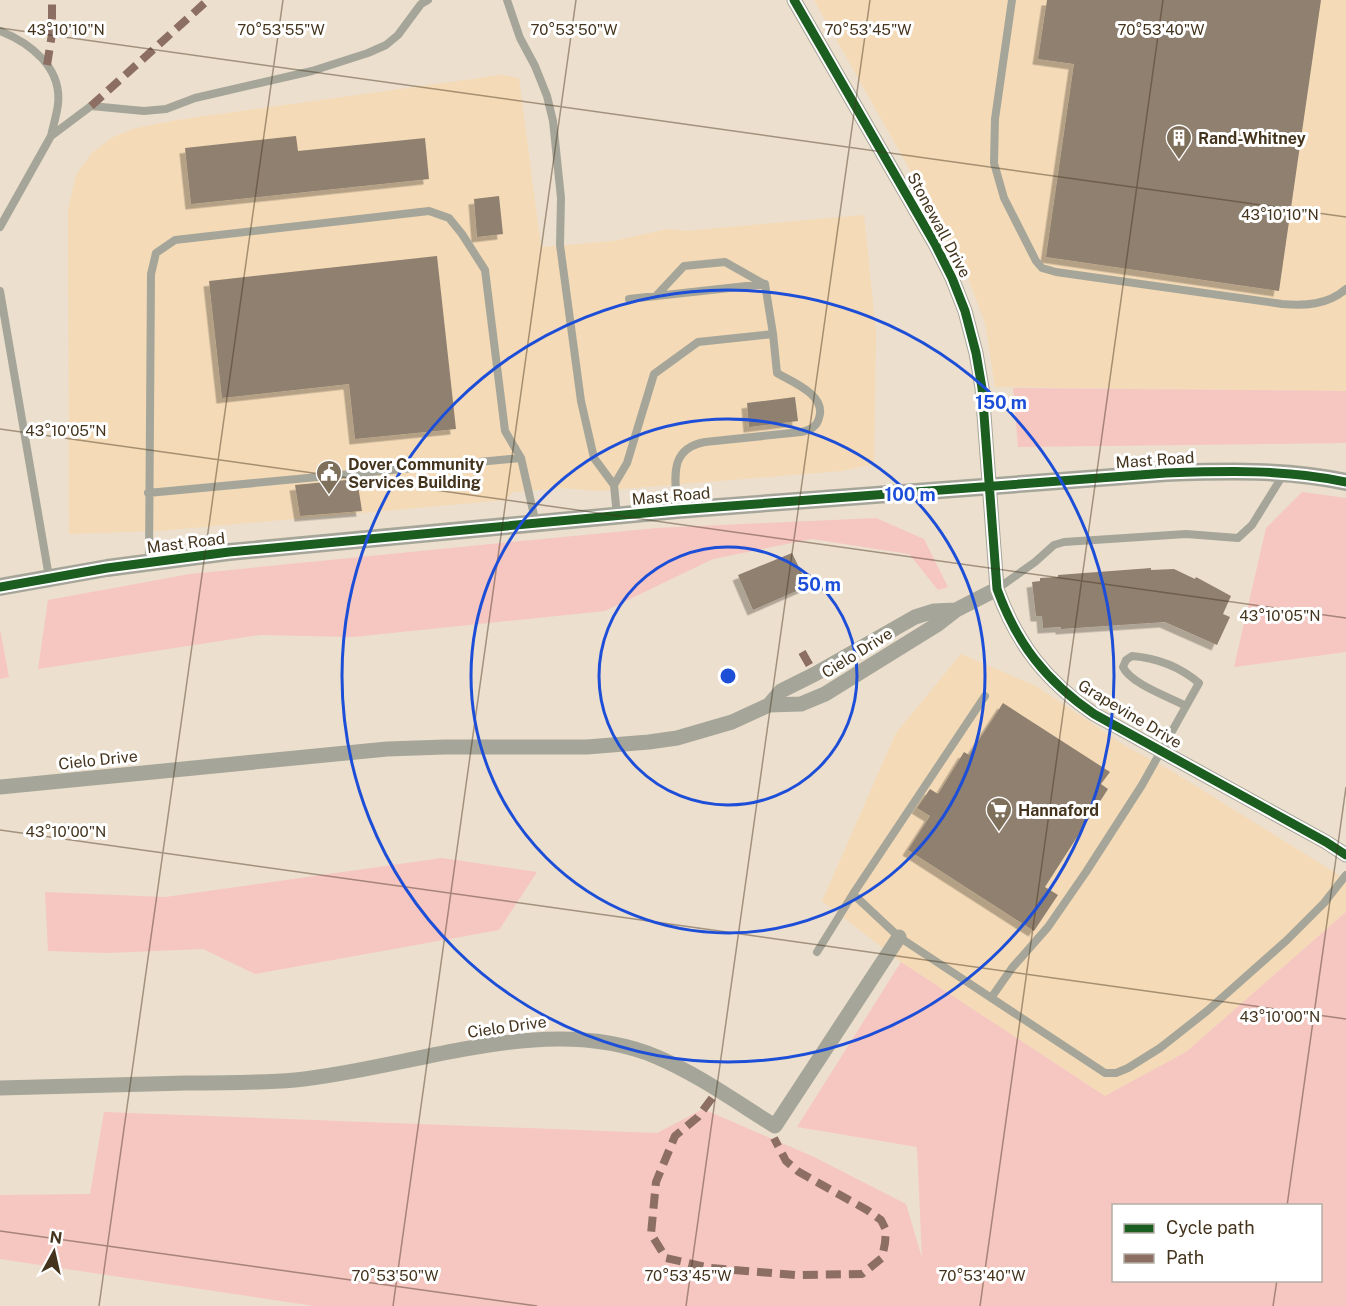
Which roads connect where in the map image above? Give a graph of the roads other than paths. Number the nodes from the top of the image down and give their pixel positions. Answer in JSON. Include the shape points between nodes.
{"nodes":[{"id":1,"x":428,"y":0,"type":"edge"},
{"id":2,"x":507,"y":0,"type":"edge"},
{"id":3,"x":794,"y":0,"type":"edge"},
{"id":4,"x":1012,"y":0,"type":"edge"},
{"id":5,"x":0,"y":31,"type":"edge"},
{"id":6,"x":51,"y":136,"type":"junction"},
{"id":7,"x":0,"y":228,"type":"edge"},
{"id":8,"x":765,"y":284,"type":"junction"},
{"id":9,"x":1346,"y":290,"type":"edge"},
{"id":10,"x":0,"y":291,"type":"edge"},
{"id":11,"x":656,"y":296,"type":"junction"},
{"id":12,"x":629,"y":299,"type":"dead end"},
{"id":13,"x":773,"y":334,"type":"junction"},
{"id":14,"x":521,"y":458,"type":"junction"},
{"id":15,"x":1284,"y":473,"type":"junction"},
{"id":16,"x":1346,"y":482,"type":"edge"},
{"id":17,"x":614,"y":485,"type":"junction"},
{"id":18,"x":990,"y":488,"type":"junction"},
{"id":19,"x":148,"y":493,"type":"junction"},
{"id":20,"x":677,"y":510,"type":"junction"},
{"id":21,"x":617,"y":516,"type":"junction"},
{"id":22,"x":536,"y":524,"type":"junction"},
{"id":23,"x":148,"y":562,"type":"junction"},
{"id":24,"x":49,"y":577,"type":"junction"},
{"id":25,"x":0,"y":587,"type":"edge"},
{"id":26,"x":998,"y":589,"type":"junction"},
{"id":27,"x":956,"y":610,"type":"junction"},
{"id":28,"x":985,"y":696,"type":"dead end"},
{"id":29,"x":769,"y":705,"type":"junction"},
{"id":30,"x":1186,"y":706,"type":"junction"},
{"id":31,"x":1162,"y":751,"type":"junction"},
{"id":32,"x":0,"y":788,"type":"edge"},
{"id":33,"x":1346,"y":855,"type":"edge"},
{"id":34,"x":1346,"y":875,"type":"edge"},
{"id":35,"x":853,"y":894,"type":"junction"},
{"id":36,"x":899,"y":937,"type":"junction"},
{"id":37,"x":817,"y":952,"type":"dead end"},
{"id":38,"x":991,"y":998,"type":"junction"},
{"id":39,"x":0,"y":1088,"type":"edge"}],
"edges":[{"from":1,"to":6,"type":"lane","via":[[398,35],[368,53],[166,110],[90,106]]},
{"from":2,"to":17,"type":"lane","via":[[553,120],[561,198],[560,245],[581,401],[594,458]]},
{"from":3,"to":18,"type":"street","name":"Stonewall Drive","via":[[952,278],[976,353]]},
{"from":4,"to":9,"type":"lane","via":[[995,119],[994,163],[1004,198],[1042,268],[1308,306]]},
{"from":5,"to":6,"type":"lane","via":[[34,49],[57,83],[58,102]]},
{"from":6,"to":7,"type":"lane"},
{"from":8,"to":11,"type":"lane"},
{"from":8,"to":11,"type":"lane","via":[[724,262],[684,266]]},
{"from":8,"to":13,"type":"lane"},
{"from":10,"to":24,"type":"lane"},
{"from":11,"to":12,"type":"lane"},
{"from":13,"to":17,"type":"lane","via":[[699,342],[654,374],[627,463]]},
{"from":13,"to":20,"type":"lane","via":[[777,373],[815,398],[821,408],[818,422],[808,431],[690,447],[675,470]]},
{"from":14,"to":19,"type":"lane"},
{"from":14,"to":19,"type":"lane","via":[[505,431],[485,270],[449,218],[429,211],[175,240],[156,253],[151,274]]},
{"from":14,"to":22,"type":"lane"},
{"from":15,"to":16,"type":"street","name":"Mast Road"},
{"from":15,"to":18,"type":"street","name":"Mast Road","via":[[1166,473]]},
{"from":15,"to":26,"type":"lane","via":[[1252,525],[1238,538],[1186,534],[1064,542],[1054,545]]},
{"from":17,"to":21,"type":"lane"},
{"from":18,"to":20,"type":"street","name":"Mast Road"},
{"from":18,"to":26,"type":"street","name":"Grapevine Drive"},
{"from":19,"to":23,"type":"lane"},
{"from":20,"to":21,"type":"street","name":"Mast Road"},
{"from":21,"to":22,"type":"street","name":"Mast Road"},
{"from":22,"to":23,"type":"street","name":"Mast Road"},
{"from":23,"to":24,"type":"street","name":"Mast Road"},
{"from":24,"to":25,"type":"street","name":"Mast Road"},
{"from":26,"to":27,"type":"street","name":"Cielo Drive"},
{"from":26,"to":31,"type":"street","name":"Grapevine Drive","via":[[1005,609],[1035,660],[1064,692],[1094,714]]},
{"from":27,"to":29,"type":"street","name":"Cielo Drive","via":[[915,617],[781,691]]},
{"from":27,"to":29,"type":"street","name":"Cielo Drive","via":[[825,694],[801,704]]},
{"from":28,"to":35,"type":"lane"},
{"from":29,"to":32,"type":"street","name":"Cielo Drive","via":[[703,731],[649,742],[587,747],[387,748]]},
{"from":30,"to":30,"type":"lane","via":[[1199,683],[1188,673],[1144,657],[1126,660],[1123,667],[1135,680]]},
{"from":30,"to":31,"type":"lane"},
{"from":31,"to":33,"type":"street","name":"Grapevine Drive"},
{"from":31,"to":38,"type":"lane","via":[[1059,912]]},
{"from":34,"to":38,"type":"lane","via":[[1287,940],[1207,1011],[1160,1048],[1116,1073],[1105,1073]]},
{"from":35,"to":36,"type":"lane"},
{"from":35,"to":37,"type":"lane"},
{"from":36,"to":38,"type":"lane"},
{"from":36,"to":39,"type":"street","name":"Cielo Drive","via":[[774,1126],[705,1082],[656,1057],[577,1038],[508,1043],[295,1080]]}]}
